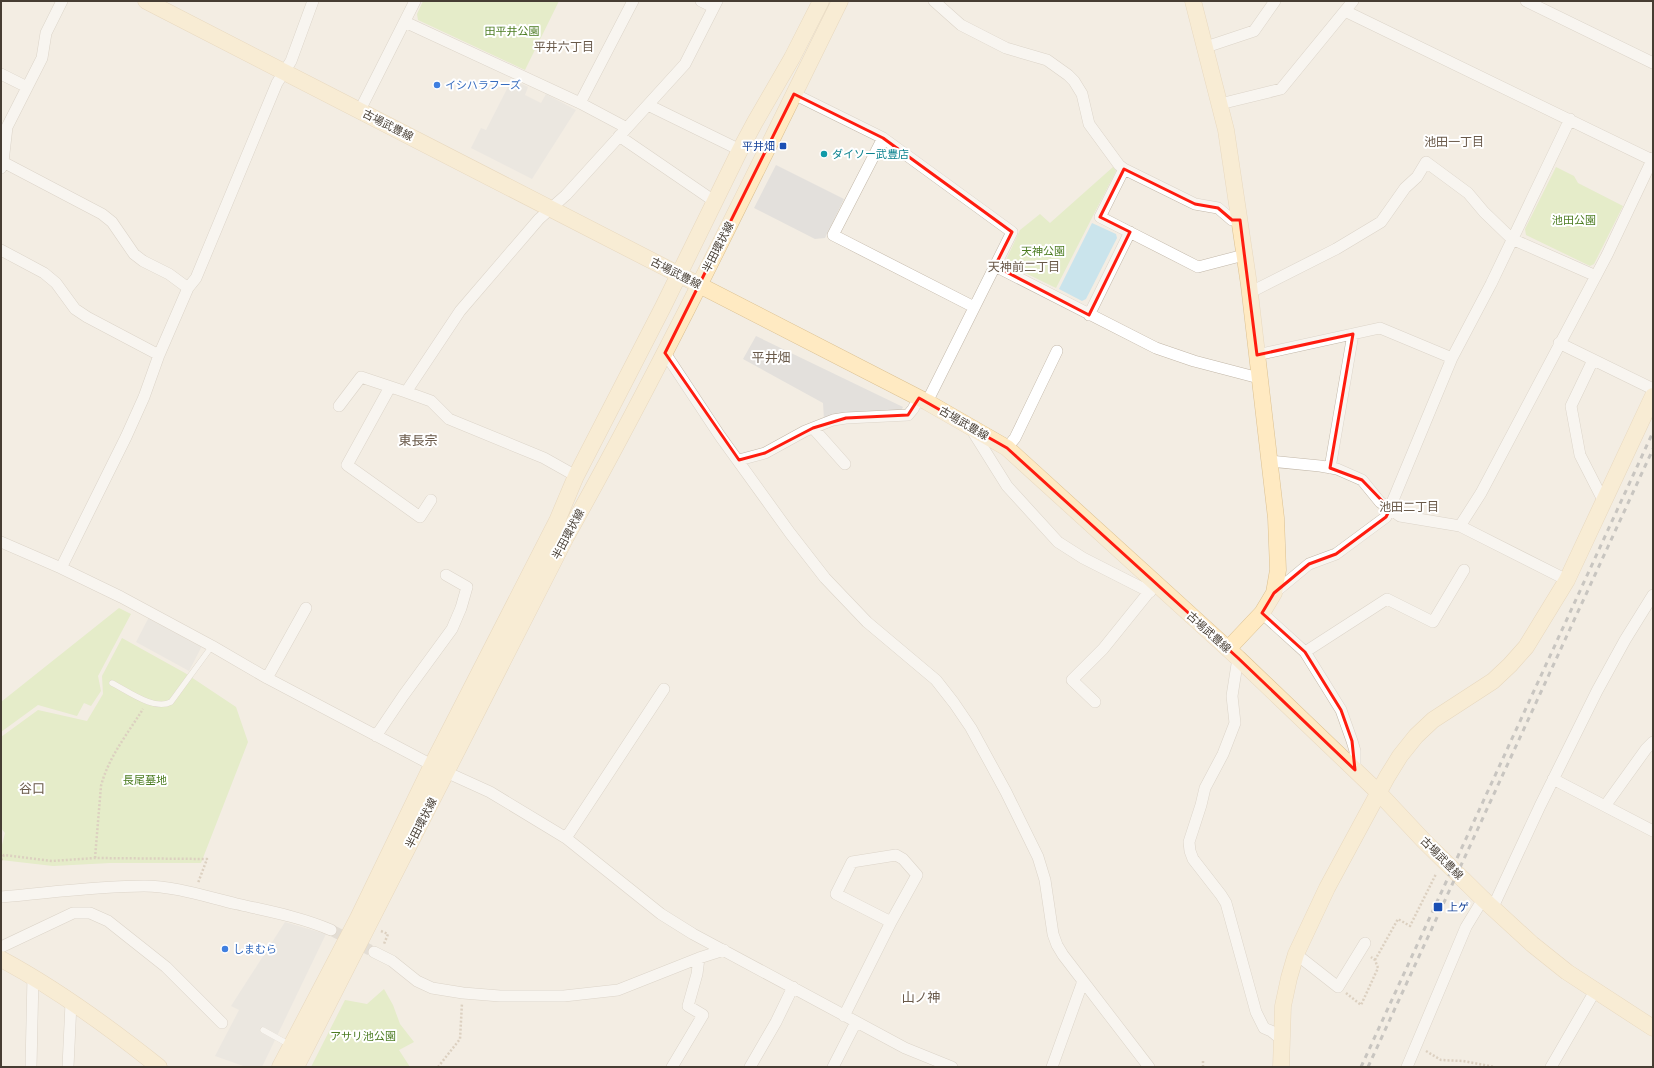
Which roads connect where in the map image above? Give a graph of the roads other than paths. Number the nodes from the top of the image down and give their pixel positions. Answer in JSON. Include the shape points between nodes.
{"nodes":[{"id":1,"x":62,"y":1,"type":"edge"},
{"id":2,"x":146,"y":1,"type":"edge"},
{"id":3,"x":313,"y":1,"type":"edge"},
{"id":4,"x":416,"y":1,"type":"edge"},
{"id":5,"x":633,"y":1,"type":"edge"},
{"id":6,"x":701,"y":1,"type":"edge"},
{"id":7,"x":821,"y":1,"type":"edge"},
{"id":8,"x":840,"y":1,"type":"edge"},
{"id":9,"x":934,"y":1,"type":"edge"},
{"id":10,"x":1193,"y":1,"type":"edge"},
{"id":11,"x":1275,"y":1,"type":"edge"},
{"id":12,"x":1353,"y":1,"type":"edge"},
{"id":13,"x":1526,"y":1,"type":"edge"},
{"id":14,"x":715,"y":4,"type":"edge"},
{"id":15,"x":1345,"y":10,"type":"junction"},
{"id":16,"x":405,"y":22,"type":"junction"},
{"id":17,"x":1206,"y":47,"type":"junction"},
{"id":18,"x":1653,"y":63,"type":"edge"},
{"id":19,"x":284,"y":72,"type":"junction"},
{"id":20,"x":1,"y":74,"type":"edge"},
{"id":21,"x":27,"y":87,"type":"junction"},
{"id":22,"x":794,"y":94,"type":"junction"},
{"id":23,"x":580,"y":103,"type":"junction"},
{"id":24,"x":1220,"y":104,"type":"junction"},
{"id":25,"x":648,"y":105,"type":"junction"},
{"id":26,"x":360,"y":110,"type":"junction"},
{"id":27,"x":1570,"y":119,"type":"junction"},
{"id":28,"x":627,"y":128,"type":"junction"},
{"id":29,"x":620,"y":136,"type":"junction"},
{"id":30,"x":883,"y":138,"type":"junction"},
{"id":31,"x":740,"y":150,"type":"junction"},
{"id":32,"x":1653,"y":159,"type":"edge"},
{"id":33,"x":2,"y":165,"type":"edge"},
{"id":34,"x":1124,"y":169,"type":"junction"},
{"id":35,"x":714,"y":202,"type":"junction"},
{"id":36,"x":552,"y":208,"type":"junction"},
{"id":37,"x":1240,"y":220,"type":"junction"},
{"id":38,"x":1130,"y":232,"type":"junction"},
{"id":39,"x":1512,"y":239,"type":"junction"},
{"id":40,"x":1,"y":250,"type":"edge"},
{"id":41,"x":1244,"y":255,"type":"junction"},
{"id":42,"x":995,"y":266,"type":"junction"},
{"id":43,"x":679,"y":275,"type":"junction"},
{"id":44,"x":1596,"y":276,"type":"junction"},
{"id":45,"x":699,"y":285,"type":"junction"},
{"id":46,"x":188,"y":288,"type":"junction"},
{"id":47,"x":1249,"y":292,"type":"junction"},
{"id":48,"x":974,"y":307,"type":"junction"},
{"id":49,"x":1089,"y":315,"type":"junction"},
{"id":50,"x":1353,"y":334,"type":"junction"},
{"id":51,"x":1559,"y":343,"type":"junction"},
{"id":52,"x":1057,"y":351,"type":"dead end"},
{"id":53,"x":665,"y":353,"type":"junction"},
{"id":54,"x":159,"y":355,"type":"junction"},
{"id":55,"x":1257,"y":355,"type":"junction"},
{"id":56,"x":1452,"y":358,"type":"junction"},
{"id":57,"x":1593,"y":360,"type":"junction"},
{"id":58,"x":1259,"y":378,"type":"junction"},
{"id":59,"x":390,"y":387,"type":"junction"},
{"id":60,"x":1653,"y":389,"type":"edge"},
{"id":61,"x":406,"y":392,"type":"junction"},
{"id":62,"x":1653,"y":396,"type":"edge"},
{"id":63,"x":923,"y":400,"type":"junction"},
{"id":64,"x":340,"y":406,"type":"dead end"},
{"id":65,"x":968,"y":425,"type":"junction"},
{"id":66,"x":813,"y":428,"type":"junction"},
{"id":67,"x":1007,"y":448,"type":"junction"},
{"id":68,"x":738,"y":460,"type":"junction"},
{"id":69,"x":1269,"y":461,"type":"junction"},
{"id":70,"x":845,"y":464,"type":"dead end"},
{"id":71,"x":1330,"y":468,"type":"junction"},
{"id":72,"x":576,"y":476,"type":"junction"},
{"id":73,"x":431,"y":500,"type":"dead end"},
{"id":74,"x":1604,"y":502,"type":"junction"},
{"id":75,"x":1390,"y":509,"type":"junction"},
{"id":76,"x":1460,"y":526,"type":"junction"},
{"id":77,"x":1,"y":542,"type":"edge"},
{"id":78,"x":61,"y":568,"type":"junction"},
{"id":79,"x":1464,"y":570,"type":"dead end"},
{"id":80,"x":446,"y":575,"type":"dead end"},
{"id":81,"x":1567,"y":580,"type":"junction"},
{"id":82,"x":1153,"y":588,"type":"junction"},
{"id":83,"x":1274,"y":593,"type":"junction"},
{"id":84,"x":1651,"y":602,"type":"edge"},
{"id":85,"x":306,"y":608,"type":"dead end"},
{"id":86,"x":1262,"y":613,"type":"junction"},
{"id":87,"x":212,"y":646,"type":"junction"},
{"id":88,"x":1305,"y":652,"type":"junction"},
{"id":89,"x":1233,"y":654,"type":"junction"},
{"id":90,"x":267,"y":678,"type":"junction"},
{"id":91,"x":112,"y":682,"type":"dead end"},
{"id":92,"x":664,"y":689,"type":"dead end"},
{"id":93,"x":1095,"y":702,"type":"dead end"},
{"id":94,"x":376,"y":736,"type":"junction"},
{"id":95,"x":1653,"y":742,"type":"edge"},
{"id":96,"x":432,"y":765,"type":"junction"},
{"id":97,"x":1355,"y":770,"type":"junction"},
{"id":98,"x":446,"y":772,"type":"junction"},
{"id":99,"x":1553,"y":780,"type":"junction"},
{"id":100,"x":1379,"y":793,"type":"junction"},
{"id":101,"x":1605,"y":806,"type":"junction"},
{"id":102,"x":1653,"y":830,"type":"edge"},
{"id":103,"x":566,"y":838,"type":"junction"},
{"id":104,"x":1,"y":897,"type":"edge"},
{"id":105,"x":1488,"y":903,"type":"junction"},
{"id":106,"x":891,"y":922,"type":"junction"},
{"id":107,"x":331,"y":930,"type":"tunnel mouth"},
{"id":108,"x":1365,"y":943,"type":"dead end"},
{"id":109,"x":1,"y":947,"type":"edge"},
{"id":110,"x":724,"y":950,"type":"junction"},
{"id":111,"x":377,"y":953,"type":"tunnel mouth"},
{"id":112,"x":1296,"y":954,"type":"junction"},
{"id":113,"x":699,"y":958,"type":"junction"},
{"id":114,"x":1,"y":959,"type":"edge"},
{"id":115,"x":33,"y":976,"type":"junction"},
{"id":116,"x":1083,"y":981,"type":"junction"},
{"id":117,"x":793,"y":987,"type":"junction"},
{"id":118,"x":1595,"y":991,"type":"junction"},
{"id":119,"x":71,"y":1003,"type":"junction"},
{"id":120,"x":844,"y":1016,"type":"junction"},
{"id":121,"x":856,"y":1022,"type":"junction"},
{"id":122,"x":222,"y":1023,"type":"dead end"},
{"id":123,"x":1653,"y":1028,"type":"edge"},
{"id":124,"x":262,"y":1030,"type":"dead end"},
{"id":125,"x":1281,"y":1039,"type":"junction"},
{"id":126,"x":291,"y":1046,"type":"junction"},
{"id":127,"x":30,"y":1067,"type":"edge"},
{"id":128,"x":68,"y":1067,"type":"edge"},
{"id":129,"x":159,"y":1067,"type":"edge"},
{"id":130,"x":280,"y":1067,"type":"edge"},
{"id":131,"x":296,"y":1067,"type":"edge"},
{"id":132,"x":672,"y":1067,"type":"edge"},
{"id":133,"x":750,"y":1067,"type":"edge"},
{"id":134,"x":833,"y":1067,"type":"edge"},
{"id":135,"x":952,"y":1067,"type":"edge"},
{"id":136,"x":1052,"y":1067,"type":"edge"},
{"id":137,"x":1149,"y":1067,"type":"edge"},
{"id":138,"x":1281,"y":1067,"type":"edge"},
{"id":139,"x":1407,"y":1067,"type":"edge"},
{"id":140,"x":1551,"y":1067,"type":"edge"}],
"edges":[{"from":1,"to":21,"type":"street","via":[[46,33],[42,58]]},
{"from":2,"to":19,"type":"main road","name":"古場武豊線"},
{"from":3,"to":19,"type":"street","via":[[291,62]]},
{"from":4,"to":16,"type":"street"},
{"from":5,"to":23,"type":"street"},
{"from":6,"to":14,"type":"street"},
{"from":7,"to":31,"type":"main road","name":"半田環状線"},
{"from":8,"to":22,"type":"main road","name":"半田環状線"},
{"from":9,"to":34,"type":"street","via":[[961,25],[1006,48],[1047,60],[1068,75],[1082,94],[1089,124]]},
{"from":10,"to":17,"type":"main road"},
{"from":11,"to":17,"type":"street","via":[[1254,31]]},
{"from":12,"to":15,"type":"street"},
{"from":13,"to":18,"type":"street"},
{"from":14,"to":25,"type":"street","via":[[685,64]]},
{"from":15,"to":24,"type":"street","via":[[1281,89]]},
{"from":15,"to":27,"type":"street"},
{"from":16,"to":23,"type":"street"},
{"from":16,"to":26,"type":"street"},
{"from":17,"to":24,"type":"main road"},
{"from":19,"to":26,"type":"main road","name":"古場武豊線"},
{"from":19,"to":46,"type":"street","via":[[277,83],[196,278]]},
{"from":20,"to":21,"type":"street"},
{"from":21,"to":33,"type":"street","via":[[7,127]]},
{"from":22,"to":30,"type":"street"},
{"from":22,"to":45,"type":"main road","name":"半田環状線"},
{"from":23,"to":28,"type":"street"},
{"from":24,"to":37,"type":"main road"},
{"from":25,"to":28,"type":"street"},
{"from":25,"to":31,"type":"street"},
{"from":26,"to":36,"type":"main road","name":"古場武豊線"},
{"from":27,"to":32,"type":"street"},
{"from":27,"to":39,"type":"street"},
{"from":28,"to":29,"type":"street"},
{"from":29,"to":35,"type":"street"},
{"from":29,"to":36,"type":"street"},
{"from":30,"to":42,"type":"street","via":[[1012,232]]},
{"from":30,"to":48,"type":"street","via":[[833,235]]},
{"from":31,"to":35,"type":"main road","name":"半田環状線"},
{"from":32,"to":44,"type":"street"},
{"from":33,"to":46,"type":"street","via":[[102,214],[112,222],[134,254]]},
{"from":34,"to":37,"type":"street","via":[[1195,204],[1218,208],[1232,220]]},
{"from":34,"to":38,"type":"street","via":[[1100,217]]},
{"from":35,"to":43,"type":"main road","name":"半田環状線"},
{"from":36,"to":43,"type":"main road","name":"古場武豊線"},
{"from":36,"to":61,"type":"street","via":[[460,311]]},
{"from":37,"to":41,"type":"main road"},
{"from":38,"to":41,"type":"street","via":[[1198,267]]},
{"from":38,"to":49,"type":"street"},
{"from":39,"to":44,"type":"street"},
{"from":39,"to":47,"type":"street","via":[[1468,193],[1426,162],[1381,222],[1342,245]]},
{"from":39,"to":56,"type":"street"},
{"from":40,"to":54,"type":"street","via":[[44,273],[56,283],[75,309],[87,317]]},
{"from":41,"to":47,"type":"main road"},
{"from":42,"to":48,"type":"street"},
{"from":42,"to":49,"type":"street"},
{"from":43,"to":45,"type":"main road","name":"古場武豊線"},
{"from":43,"to":72,"type":"main road","name":"半田環状線"},
{"from":44,"to":51,"type":"street"},
{"from":45,"to":53,"type":"main road","name":"半田環状線"},
{"from":45,"to":63,"type":"main road","name":"古場武豊線"},
{"from":46,"to":54,"type":"street"},
{"from":47,"to":55,"type":"main road"},
{"from":48,"to":63,"type":"street"},
{"from":49,"to":58,"type":"street","via":[[1156,348]]},
{"from":50,"to":55,"type":"street"},
{"from":50,"to":56,"type":"street","via":[[1380,328]]},
{"from":50,"to":71,"type":"street"},
{"from":51,"to":57,"type":"street"},
{"from":51,"to":76,"type":"street","via":[[1481,494]]},
{"from":52,"to":67,"type":"street","via":[[1015,438]]},
{"from":53,"to":68,"type":"street"},
{"from":53,"to":98,"type":"main road","name":"半田環状線","via":[[566,537]]},
{"from":54,"to":78,"type":"street","via":[[126,437]]},
{"from":55,"to":58,"type":"main road"},
{"from":56,"to":75,"type":"street"},
{"from":57,"to":60,"type":"street"},
{"from":57,"to":74,"type":"street","via":[[1571,406],[1580,455]]},
{"from":58,"to":69,"type":"main road"},
{"from":59,"to":61,"type":"street"},
{"from":59,"to":64,"type":"street","via":[[361,377]]},
{"from":59,"to":73,"type":"street","via":[[347,465],[420,517]]},
{"from":61,"to":72,"type":"street","via":[[431,401],[449,418],[544,458]]},
{"from":62,"to":74,"type":"main road"},
{"from":63,"to":65,"type":"main road","name":"古場武豊線"},
{"from":63,"to":66,"type":"street","via":[[908,415],[846,418]]},
{"from":65,"to":67,"type":"main road","name":"古場武豊線"},
{"from":65,"to":82,"type":"street","via":[[1007,486],[1058,542],[1083,558]]},
{"from":66,"to":68,"type":"street","via":[[765,453]]},
{"from":66,"to":70,"type":"street"},
{"from":67,"to":82,"type":"main road","name":"古場武豊線"},
{"from":68,"to":116,"type":"street","via":[[826,578],[867,622],[936,680],[971,728],[1038,857],[1045,880],[1056,945]]},
{"from":69,"to":71,"type":"street"},
{"from":69,"to":83,"type":"main road","via":[[1278,563]]},
{"from":71,"to":75,"type":"street","via":[[1362,480],[1380,502]]},
{"from":72,"to":96,"type":"main road","name":"半田環状線","via":[[557,521]]},
{"from":74,"to":81,"type":"main road"},
{"from":75,"to":76,"type":"street","via":[[1400,516]]},
{"from":75,"to":83,"type":"street","via":[[1386,517],[1360,537],[1336,554],[1309,564]]},
{"from":76,"to":81,"type":"street"},
{"from":77,"to":78,"type":"street"},
{"from":78,"to":87,"type":"street"},
{"from":79,"to":88,"type":"street","via":[[1433,622],[1387,599]]},
{"from":80,"to":94,"type":"street","via":[[467,587],[452,629]]},
{"from":81,"to":100,"type":"main road","via":[[1533,636],[1514,661],[1493,681],[1433,720],[1416,736],[1400,756]]},
{"from":82,"to":89,"type":"main road","name":"古場武豊線"},
{"from":82,"to":93,"type":"street","via":[[1103,649],[1072,680]]},
{"from":83,"to":86,"type":"main road"},
{"from":84,"to":99,"type":"street","via":[[1625,640]]},
{"from":85,"to":90,"type":"street"},
{"from":86,"to":88,"type":"street"},
{"from":86,"to":89,"type":"main road"},
{"from":87,"to":90,"type":"street"},
{"from":87,"to":91,"type":"lane","via":[[171,702],[160,706]]},
{"from":88,"to":97,"type":"street","via":[[1341,710],[1352,741]]},
{"from":89,"to":97,"type":"main road","name":"古場武豊線"},
{"from":89,"to":125,"type":"street","via":[[1232,696],[1235,724],[1223,754],[1204,788],[1190,842],[1190,852],[1226,903],[1256,1012],[1264,1028]]},
{"from":90,"to":94,"type":"street"},
{"from":92,"to":103,"type":"street"},
{"from":94,"to":96,"type":"street"},
{"from":95,"to":101,"type":"street"},
{"from":96,"to":126,"type":"main road","name":"半田環状線","via":[[358,918]]},
{"from":97,"to":100,"type":"main road","name":"古場武豊線"},
{"from":98,"to":103,"type":"street","via":[[490,792]]},
{"from":98,"to":131,"type":"main road","name":"半田環状線"},
{"from":99,"to":101,"type":"street"},
{"from":99,"to":105,"type":"street"},
{"from":100,"to":105,"type":"main road","name":"古場武豊線"},
{"from":100,"to":112,"type":"main road"},
{"from":101,"to":102,"type":"street"},
{"from":103,"to":110,"type":"street","via":[[661,914]]},
{"from":104,"to":107,"type":"street","via":[[146,886],[194,894],[291,917]]},
{"from":105,"to":118,"type":"main road","name":"古場武豊線","via":[[1532,944]]},
{"from":105,"to":139,"type":"street","via":[[1466,927]]},
{"from":106,"to":106,"type":"street","via":[[836,894],[852,862],[896,855],[917,874]]},
{"from":106,"to":120,"type":"street"},
{"from":108,"to":112,"type":"street","via":[[1338,987]]},
{"from":109,"to":122,"type":"street","via":[[73,913],[90,913],[108,921],[166,967]]},
{"from":110,"to":113,"type":"street"},
{"from":110,"to":117,"type":"street"},
{"from":111,"to":113,"type":"street","via":[[392,961],[417,981],[432,988],[500,996],[546,996],[618,990]]},
{"from":112,"to":125,"type":"main road","via":[[1283,1006]]},
{"from":113,"to":132,"type":"street","via":[[688,1006],[703,1015]]},
{"from":114,"to":115,"type":"main road"},
{"from":115,"to":119,"type":"main road"},
{"from":115,"to":127,"type":"street"},
{"from":116,"to":136,"type":"street"},
{"from":116,"to":137,"type":"street"},
{"from":117,"to":120,"type":"street"},
{"from":117,"to":133,"type":"street"},
{"from":118,"to":123,"type":"main road","name":"古場武豊線"},
{"from":118,"to":140,"type":"street"},
{"from":119,"to":128,"type":"street"},
{"from":119,"to":129,"type":"main road","via":[[123,1038]]},
{"from":120,"to":121,"type":"street"},
{"from":121,"to":134,"type":"street"},
{"from":121,"to":135,"type":"street","via":[[905,1048]]},
{"from":124,"to":126,"type":"lane"},
{"from":125,"to":138,"type":"main road"},
{"from":126,"to":130,"type":"main road","name":"半田環状線"}]}
